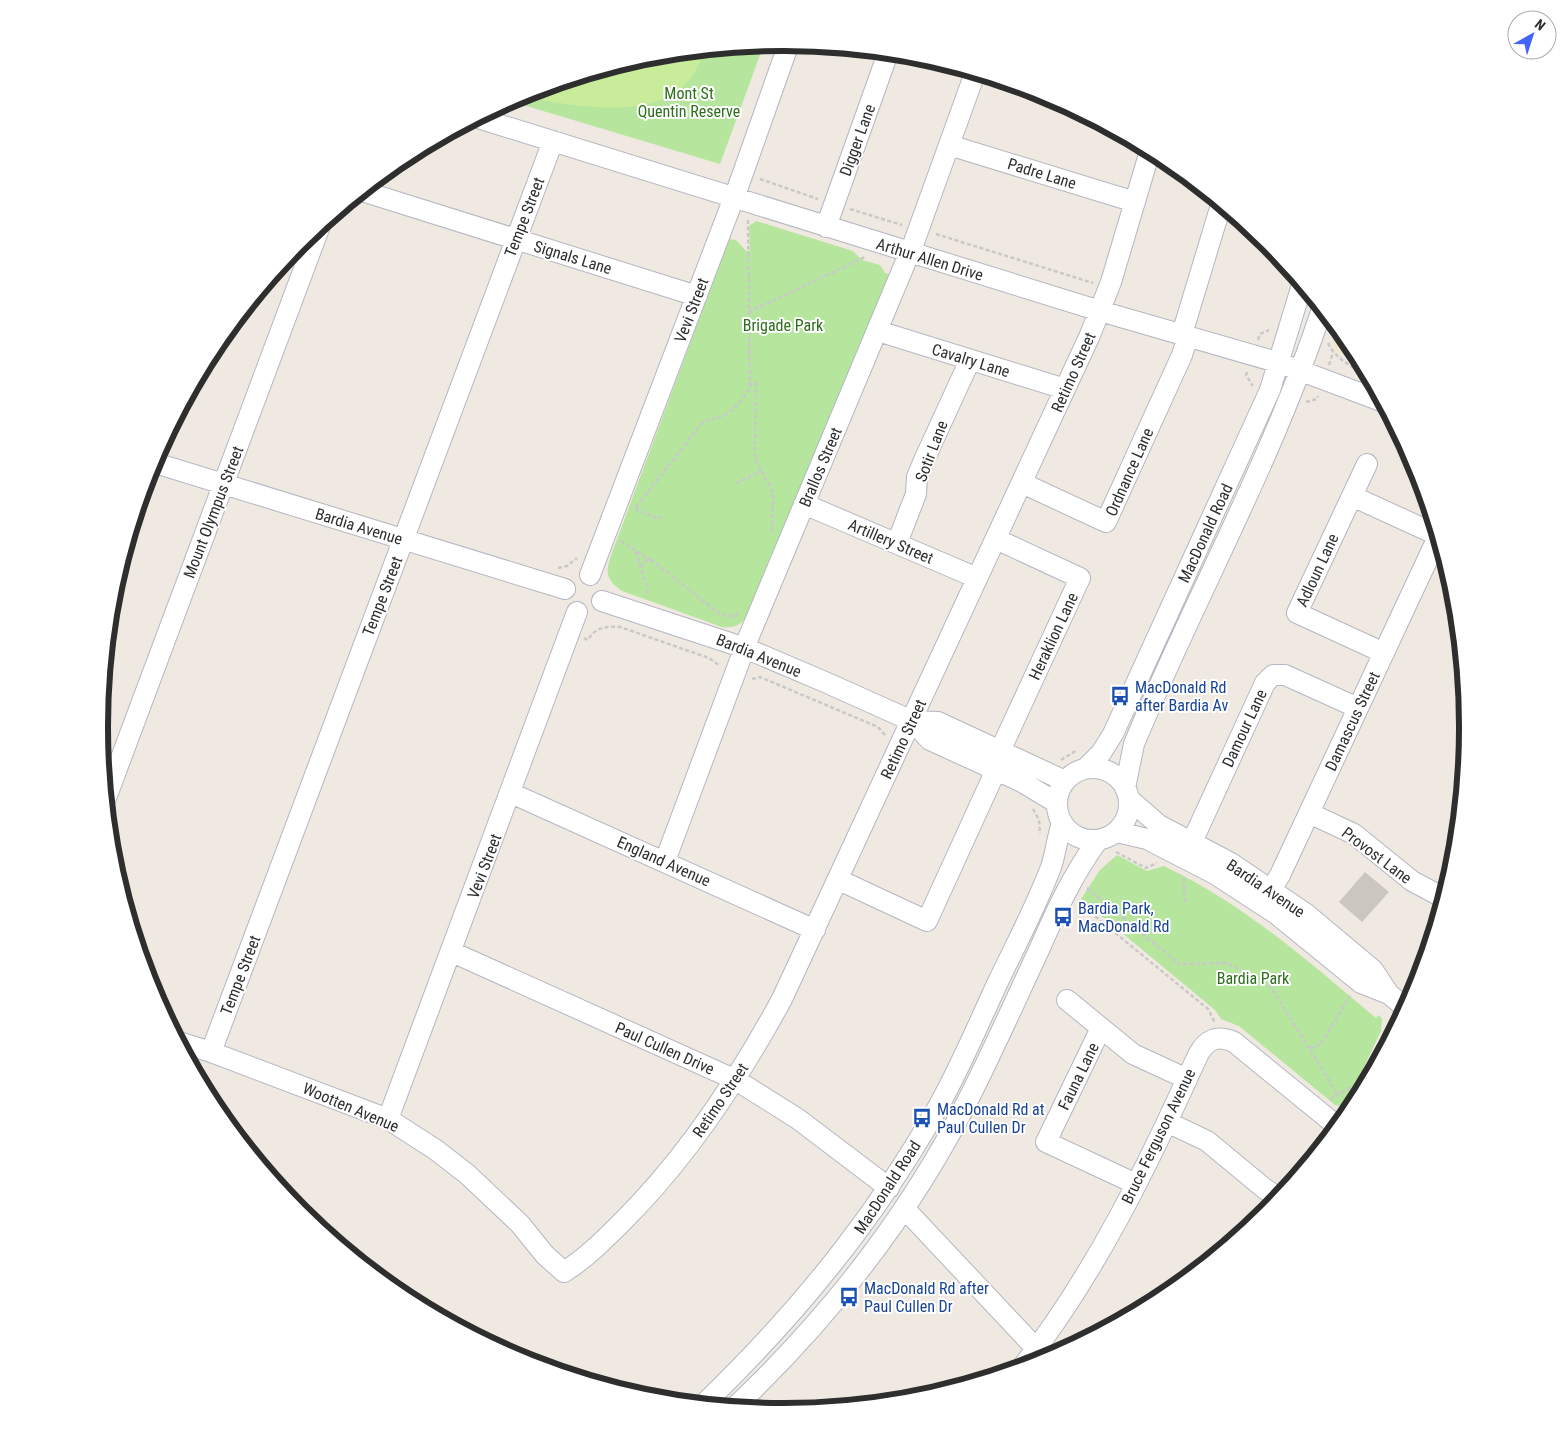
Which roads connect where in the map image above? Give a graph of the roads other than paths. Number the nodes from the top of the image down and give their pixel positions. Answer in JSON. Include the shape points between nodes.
{"nodes":[{"id":1,"x":786,"y":51,"type":"edge"},
{"id":2,"x":886,"y":59,"type":"edge"},
{"id":3,"x":973,"y":79,"type":"edge"},
{"id":4,"x":486,"y":120,"type":"edge"},
{"id":5,"x":553,"y":140,"type":"junction"},
{"id":6,"x":949,"y":145,"type":"junction"},
{"id":7,"x":1148,"y":158,"type":"edge"},
{"id":8,"x":368,"y":194,"type":"edge"},
{"id":9,"x":734,"y":197,"type":"junction"},
{"id":10,"x":1136,"y":202,"type":"junction"},
{"id":11,"x":1219,"y":211,"type":"edge"},
{"id":12,"x":826,"y":227,"type":"junction"},
{"id":13,"x":516,"y":239,"type":"junction"},
{"id":14,"x":314,"y":241,"type":"edge"},
{"id":15,"x":910,"y":252,"type":"junction"},
{"id":16,"x":1300,"y":291,"type":"edge"},
{"id":17,"x":697,"y":296,"type":"junction"},
{"id":18,"x":1100,"y":311,"type":"junction"},
{"id":19,"x":1320,"y":316,"type":"edge"},
{"id":20,"x":878,"y":331,"type":"junction"},
{"id":21,"x":1185,"y":335,"type":"junction"},
{"id":22,"x":970,"y":360,"type":"junction"},
{"id":23,"x":1280,"y":363,"type":"junction"},
{"id":24,"x":1302,"y":371,"type":"junction"},
{"id":25,"x":1065,"y":389,"type":"junction"},
{"id":26,"x":1373,"y":397,"type":"edge"},
{"id":27,"x":1367,"y":464,"type":"dead end"},
{"id":28,"x":161,"y":465,"type":"edge"},
{"id":29,"x":1022,"y":483,"type":"junction"},
{"id":30,"x":224,"y":484,"type":"junction"},
{"id":31,"x":1352,"y":496,"type":"junction"},
{"id":32,"x":804,"y":504,"type":"junction"},
{"id":33,"x":1431,"y":536,"type":"edge"},
{"id":34,"x":996,"y":539,"type":"junction"},
{"id":35,"x":403,"y":540,"type":"junction"},
{"id":36,"x":897,"y":544,"type":"junction"},
{"id":37,"x":1434,"y":545,"type":"edge"},
{"id":38,"x":590,"y":575,"type":"junction"},
{"id":39,"x":977,"y":578,"type":"junction"},
{"id":40,"x":565,"y":590,"type":"junction"},
{"id":41,"x":602,"y":601,"type":"junction"},
{"id":42,"x":578,"y":612,"type":"junction"},
{"id":43,"x":745,"y":648,"type":"junction"},
{"id":44,"x":1384,"y":653,"type":"junction"},
{"id":45,"x":1358,"y":708,"type":"junction"},
{"id":46,"x":912,"y":721,"type":"junction"},
{"id":47,"x":998,"y":760,"type":"junction"},
{"id":48,"x":1085,"y":769,"type":"junction"},
{"id":49,"x":1065,"y":781,"type":"junction"},
{"id":50,"x":111,"y":786,"type":"edge"},
{"id":51,"x":511,"y":793,"type":"junction"},
{"id":52,"x":1127,"y":794,"type":"junction"},
{"id":53,"x":1057,"y":803,"type":"junction"},
{"id":54,"x":1309,"y":813,"type":"junction"},
{"id":55,"x":1062,"y":823,"type":"junction"},
{"id":56,"x":1098,"y":840,"type":"junction"},
{"id":57,"x":1120,"y":841,"type":"junction"},
{"id":58,"x":1192,"y":842,"type":"junction"},
{"id":59,"x":665,"y":861,"type":"junction"},
{"id":60,"x":839,"y":880,"type":"junction"},
{"id":61,"x":1438,"y":895,"type":"edge"},
{"id":62,"x":1268,"y":897,"type":"junction"},
{"id":63,"x":815,"y":930,"type":"junction"},
{"id":64,"x":452,"y":952,"type":"junction"},
{"id":65,"x":1067,"y":1000,"type":"dead end"},
{"id":66,"x":1400,"y":1003,"type":"edge"},
{"id":67,"x":1101,"y":1028,"type":"junction"},
{"id":68,"x":187,"y":1044,"type":"edge"},
{"id":69,"x":211,"y":1052,"type":"junction"},
{"id":70,"x":1187,"y":1079,"type":"junction"},
{"id":71,"x":736,"y":1080,"type":"junction"},
{"id":72,"x":388,"y":1119,"type":"junction"},
{"id":73,"x":1331,"y":1121,"type":"edge"},
{"id":74,"x":1167,"y":1122,"type":"junction"},
{"id":75,"x":1136,"y":1184,"type":"junction"},
{"id":76,"x":889,"y":1188,"type":"junction"},
{"id":77,"x":1272,"y":1194,"type":"edge"},
{"id":78,"x":904,"y":1208,"type":"junction"},
{"id":79,"x":564,"y":1272,"type":"joint"},
{"id":80,"x":1043,"y":1351,"type":"edge"},
{"id":81,"x":1039,"y":1352,"type":"edge"},
{"id":82,"x":710,"y":1398,"type":"edge"},
{"id":83,"x":742,"y":1401,"type":"edge"}],
"edges":[{"from":1,"to":9,"type":"street","name":"Vevi Street"},
{"from":2,"to":12,"type":"street","name":"Digger Lane"},
{"from":3,"to":6,"type":"street","name":"Brallos Street"},
{"from":4,"to":5,"type":"street","name":"Arthur Allen Drive"},
{"from":5,"to":9,"type":"street","name":"Arthur Allen Drive"},
{"from":5,"to":13,"type":"street","name":"Tempe Street"},
{"from":6,"to":10,"type":"street","name":"Padre Lane"},
{"from":6,"to":15,"type":"street","name":"Brallos Street"},
{"from":7,"to":10,"type":"street","name":"Retimo Street"},
{"from":8,"to":13,"type":"street","name":"Signals Lane"},
{"from":9,"to":12,"type":"street","name":"Arthur Allen Drive"},
{"from":9,"to":17,"type":"street","name":"Vevi Street"},
{"from":10,"to":18,"type":"street","name":"Retimo Street"},
{"from":11,"to":21,"type":"street","name":"Ordnance Lane"},
{"from":12,"to":15,"type":"street","name":"Arthur Allen Drive"},
{"from":13,"to":17,"type":"street","name":"Signals Lane"},
{"from":13,"to":35,"type":"street","name":"Tempe Street"},
{"from":14,"to":30,"type":"street","name":"Mount Olympus Street"},
{"from":15,"to":18,"type":"street","name":"Arthur Allen Drive"},
{"from":15,"to":20,"type":"street","name":"Brallos Street"},
{"from":16,"to":23,"type":"street","name":"MacDonald Road"},
{"from":17,"to":38,"type":"street","name":"Vevi Street"},
{"from":18,"to":21,"type":"street","name":"Arthur Allen Drive"},
{"from":18,"to":25,"type":"street","name":"Retimo Street"},
{"from":19,"to":24,"type":"street","name":"MacDonald Road"},
{"from":20,"to":22,"type":"street","name":"Cavalry Lane"},
{"from":20,"to":32,"type":"street","name":"Brallos Street"},
{"from":21,"to":23,"type":"street","name":"Arthur Allen Drive"},
{"from":21,"to":29,"type":"street","name":"Ordnance Lane","via":[[1182,355],[1106,522]]},
{"from":22,"to":25,"type":"street","name":"Cavalry Lane"},
{"from":22,"to":36,"type":"street","name":"Sotir Lane","via":[[917,478],[916,494]]},
{"from":23,"to":24,"type":"street","name":"Arthur Allen Drive"},
{"from":23,"to":48,"type":"street","name":"MacDonald Road","via":[[1113,734]]},
{"from":24,"to":26,"type":"street","name":"Arthur Allen Drive"},
{"from":24,"to":52,"type":"street","name":"MacDonald Road","via":[[1269,452],[1134,744]]},
{"from":25,"to":29,"type":"street","name":"Retimo Street"},
{"from":27,"to":31,"type":"street","name":"Adloun Lane"},
{"from":28,"to":30,"type":"street","name":"Bardia Avenue"},
{"from":29,"to":34,"type":"street","name":"Retimo Street"},
{"from":30,"to":35,"type":"street","name":"Bardia Avenue"},
{"from":30,"to":50,"type":"street","name":"Mount Olympus Street"},
{"from":31,"to":33,"type":"street"},
{"from":31,"to":44,"type":"street","name":"Adloun Lane","via":[[1297,613]]},
{"from":32,"to":36,"type":"street","name":"Artillery Street"},
{"from":32,"to":43,"type":"street","name":"Brallos Street"},
{"from":34,"to":39,"type":"street","name":"Retimo Street"},
{"from":34,"to":47,"type":"street","name":"Heraklion Lane","via":[[1080,578]]},
{"from":35,"to":40,"type":"street","name":"Bardia Avenue"},
{"from":35,"to":69,"type":"street","name":"Tempe Street"},
{"from":36,"to":39,"type":"street","name":"Artillery Street"},
{"from":37,"to":44,"type":"street","name":"Damascus Street"},
{"from":38,"to":40,"type":"street","via":[[571,579]]},
{"from":38,"to":41,"type":"street","via":[[600,583]]},
{"from":39,"to":46,"type":"street","name":"Retimo Street"},
{"from":40,"to":42,"type":"street","via":[[566,601]]},
{"from":41,"to":42,"type":"street","via":[[589,612]]},
{"from":41,"to":43,"type":"street","name":"Bardia Avenue"},
{"from":42,"to":51,"type":"street","name":"Vevi Street"},
{"from":43,"to":46,"type":"street","name":"Bardia Avenue"},
{"from":43,"to":59,"type":"street","name":"Brallos Street"},
{"from":44,"to":45,"type":"street","name":"Damascus Street"},
{"from":45,"to":54,"type":"street","name":"Damascus Street"},
{"from":45,"to":58,"type":"street","name":"Damour Lane","via":[[1285,674],[1272,674],[1265,682]]},
{"from":46,"to":47,"type":"street","name":"Bardia Avenue","via":[[930,740]]},
{"from":46,"to":60,"type":"street","name":"Retimo Street"},
{"from":47,"to":49,"type":"street","name":"Bardia Avenue"},
{"from":47,"to":53,"type":"street","name":"Bardia Avenue"},
{"from":47,"to":60,"type":"street","name":"Heraklion Lane","via":[[927,921]]},
{"from":48,"to":49,"type":"street"},
{"from":48,"to":52,"type":"street","via":[[1097,768],[1108,772],[1118,778]]},
{"from":49,"to":53,"type":"street"},
{"from":51,"to":59,"type":"street","name":"England Avenue"},
{"from":51,"to":64,"type":"street","name":"Vevi Street"},
{"from":52,"to":57,"type":"street","via":[[1129,811]]},
{"from":52,"to":58,"type":"street","name":"Bardia Avenue","via":[[1159,825]]},
{"from":53,"to":55,"type":"street"},
{"from":54,"to":61,"type":"street","name":"Provost Lane","via":[[1354,834],[1412,881]]},
{"from":54,"to":62,"type":"street","name":"Damascus Street"},
{"from":55,"to":56,"type":"street","via":[[1078,837]]},
{"from":55,"to":76,"type":"street","name":"MacDonald Road","via":[[1051,867],[980,1021],[939,1106]]},
{"from":56,"to":57,"type":"street"},
{"from":56,"to":78,"type":"street","name":"MacDonald Road","via":[[1073,877],[972,1092]]},
{"from":57,"to":62,"type":"street","name":"Bardia Avenue","via":[[1147,839]]},
{"from":58,"to":62,"type":"street","name":"Bardia Avenue"},
{"from":59,"to":63,"type":"street","name":"England Avenue"},
{"from":60,"to":63,"type":"street","name":"Retimo Street"},
{"from":62,"to":66,"type":"street","name":"Bardia Avenue","via":[[1373,970],[1389,994]]},
{"from":63,"to":71,"type":"street","name":"Retimo Street","via":[[782,999]]},
{"from":64,"to":71,"type":"street","name":"Paul Cullen Drive"},
{"from":64,"to":72,"type":"street","name":"Vevi Street"},
{"from":65,"to":67,"type":"street","name":"Fauna Lane"},
{"from":67,"to":70,"type":"street","name":"Fauna Lane","via":[[1133,1054]]},
{"from":67,"to":75,"type":"street","name":"Fauna Lane","via":[[1046,1142]]},
{"from":68,"to":69,"type":"street","name":"Wootten Avenue"},
{"from":69,"to":72,"type":"street","name":"Wootten Avenue"},
{"from":70,"to":73,"type":"street","name":"Bruce Ferguson Avenue","via":[[1203,1046],[1211,1040],[1226,1038]]},
{"from":70,"to":74,"type":"street","name":"Bruce Ferguson Avenue"},
{"from":71,"to":76,"type":"street","name":"Paul Cullen Drive","via":[[806,1124]]},
{"from":71,"to":79,"type":"street","name":"Retimo Street","via":[[700,1131],[641,1203],[584,1259]]},
{"from":72,"to":79,"type":"street","name":"Wootten Avenue","via":[[474,1179]]},
{"from":74,"to":75,"type":"street","name":"Bruce Ferguson Avenue"},
{"from":74,"to":77,"type":"street","via":[[1207,1141]]},
{"from":75,"to":80,"type":"street","name":"Bruce Ferguson Avenue"},
{"from":76,"to":82,"type":"street","name":"MacDonald Road","via":[[799,1307]]},
{"from":78,"to":81,"type":"street"},
{"from":78,"to":83,"type":"street","name":"MacDonald Road","via":[[820,1319]]}]}
